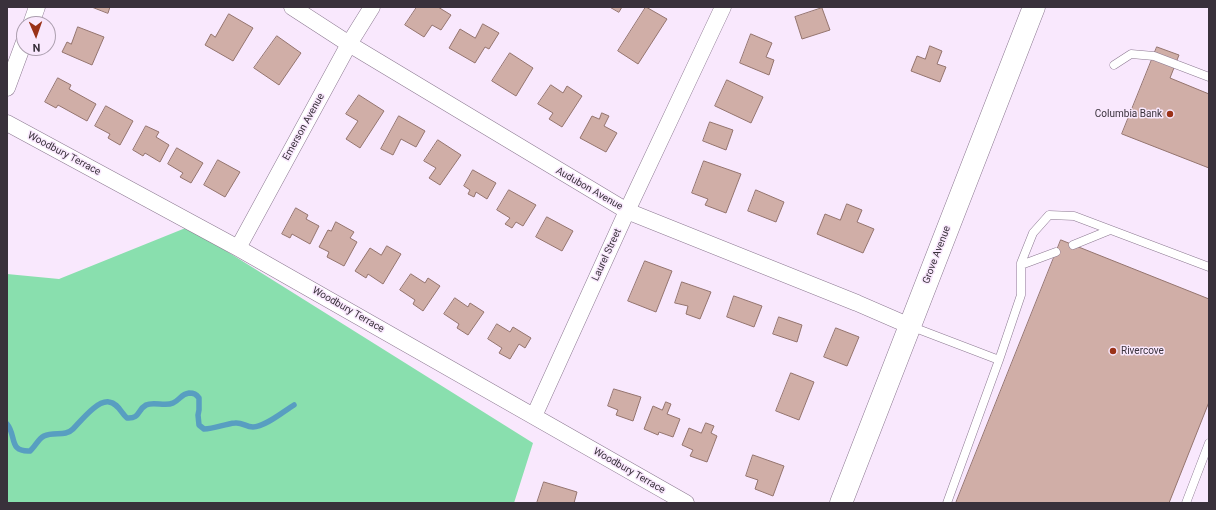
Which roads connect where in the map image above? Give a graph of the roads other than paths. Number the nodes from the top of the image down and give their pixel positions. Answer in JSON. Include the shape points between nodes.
{"nodes":[{"id":1,"x":292,"y":7,"type":"edge"},
{"id":2,"x":372,"y":7,"type":"edge"},
{"id":3,"x":723,"y":7,"type":"edge"},
{"id":4,"x":1034,"y":7,"type":"edge"},
{"id":5,"x":349,"y":44,"type":"junction"},
{"id":6,"x":19,"y":56,"type":"edge"},
{"id":7,"x":1114,"y":65,"type":"dead end"},
{"id":8,"x":1209,"y":77,"type":"edge"},
{"id":9,"x":7,"y":88,"type":"edge"},
{"id":10,"x":7,"y":123,"type":"edge"},
{"id":11,"x":627,"y":211,"type":"junction"},
{"id":12,"x":1110,"y":230,"type":"junction"},
{"id":13,"x":1073,"y":245,"type":"dead end"},
{"id":14,"x":238,"y":248,"type":"junction"},
{"id":15,"x":1056,"y":252,"type":"dead end"},
{"id":16,"x":1021,"y":265,"type":"junction"},
{"id":17,"x":1209,"y":267,"type":"edge"},
{"id":18,"x":910,"y":326,"type":"junction"},
{"id":19,"x":999,"y":360,"type":"junction"},
{"id":20,"x":534,"y":416,"type":"junction"},
{"id":21,"x":1209,"y":443,"type":"edge"},
{"id":22,"x":686,"y":503,"type":"edge"},
{"id":23,"x":841,"y":503,"type":"edge"},
{"id":24,"x":947,"y":503,"type":"edge"},
{"id":25,"x":1186,"y":503,"type":"edge"}],
"edges":[{"from":1,"to":5,"type":"street","name":"Audubon Avenue"},
{"from":2,"to":5,"type":"street","name":"Emerson Avenue"},
{"from":3,"to":11,"type":"street","name":"Laurel Street"},
{"from":4,"to":18,"type":"main road","name":"Grove Avenue"},
{"from":5,"to":11,"type":"street","name":"Audubon Avenue"},
{"from":5,"to":14,"type":"street","name":"Emerson Avenue"},
{"from":6,"to":9,"type":"street"},
{"from":7,"to":8,"type":"lane","via":[[1131,54],[1154,56]]},
{"from":10,"to":14,"type":"street","name":"Woodbury Terrace"},
{"from":11,"to":18,"type":"street","name":"Audubon Avenue"},
{"from":11,"to":20,"type":"street","name":"Laurel Street"},
{"from":12,"to":13,"type":"lane"},
{"from":12,"to":16,"type":"lane","via":[[1074,216],[1049,215],[1033,232]]},
{"from":12,"to":17,"type":"lane"},
{"from":14,"to":20,"type":"street","name":"Woodbury Terrace"},
{"from":15,"to":16,"type":"lane"},
{"from":16,"to":19,"type":"lane","via":[[1021,295]]},
{"from":18,"to":19,"type":"lane"},
{"from":18,"to":23,"type":"main road","name":"Grove Avenue"},
{"from":19,"to":24,"type":"lane"},
{"from":20,"to":22,"type":"street","name":"Woodbury Terrace"},
{"from":21,"to":25,"type":"lane"}]}
